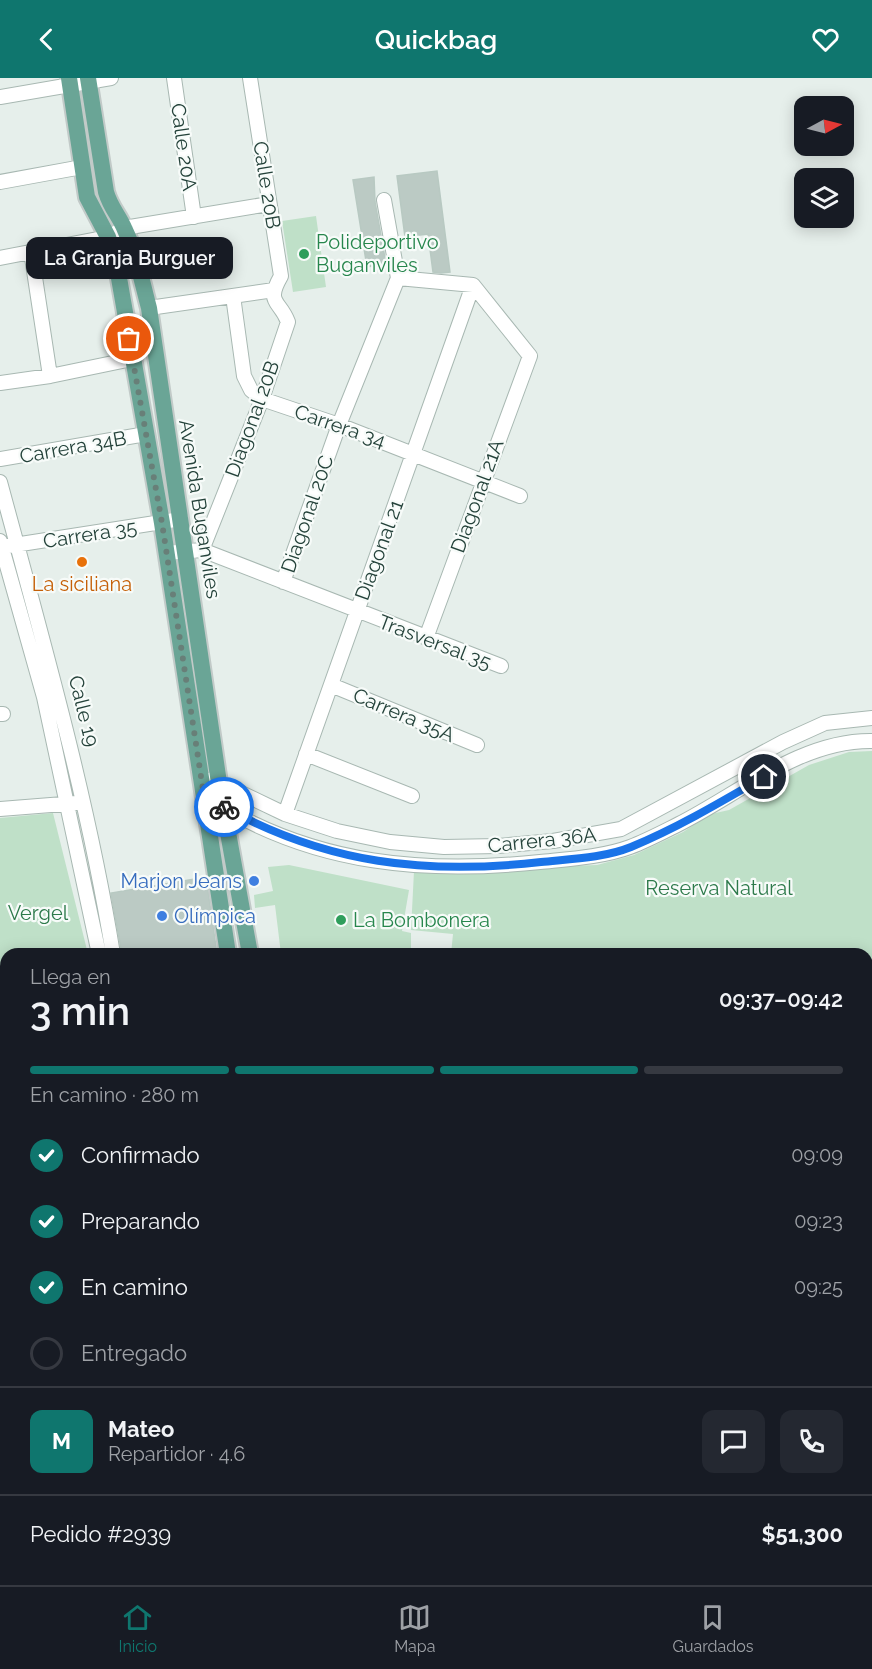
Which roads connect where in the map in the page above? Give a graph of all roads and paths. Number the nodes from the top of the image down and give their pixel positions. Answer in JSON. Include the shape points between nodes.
{"nodes":[{"id":1,"x":111,"y":78,"type":"edge"},
{"id":2,"x":174,"y":78,"type":"edge"},
{"id":3,"x":250,"y":78,"type":"edge"},
{"id":4,"x":88,"y":80,"type":"edge"},
{"id":5,"x":70,"y":81,"type":"edge"},
{"id":6,"x":0,"y":97,"type":"edge"},
{"id":7,"x":82,"y":167,"type":"junction"},
{"id":8,"x":0,"y":182,"type":"edge"},
{"id":9,"x":384,"y":200,"type":"dead end"},
{"id":10,"x":269,"y":204,"type":"junction"},
{"id":11,"x":194,"y":216,"type":"junction"},
{"id":12,"x":124,"y":228,"type":"junction"},
{"id":13,"x":108,"y":237,"type":"junction"},
{"id":14,"x":31,"y":251,"type":"junction"},
{"id":15,"x":0,"y":258,"type":"edge"},
{"id":16,"x":398,"y":278,"type":"junction"},
{"id":17,"x":473,"y":285,"type":"junction"},
{"id":18,"x":274,"y":290,"type":"junction"},
{"id":19,"x":233,"y":296,"type":"junction"},
{"id":20,"x":149,"y":308,"type":"junction"},
{"id":21,"x":132,"y":359,"type":"junction"},
{"id":22,"x":50,"y":376,"type":"junction"},
{"id":23,"x":0,"y":383,"type":"edge"},
{"id":24,"x":262,"y":399,"type":"junction"},
{"id":25,"x":339,"y":425,"type":"junction"},
{"id":26,"x":146,"y":434,"type":"junction"},
{"id":27,"x":414,"y":453,"type":"junction"},
{"id":28,"x":0,"y":459,"type":"edge"},
{"id":29,"x":0,"y":482,"type":"edge"},
{"id":30,"x":482,"y":482,"type":"junction"},
{"id":31,"x":520,"y":496,"type":"dead end"},
{"id":32,"x":181,"y":519,"type":"junction"},
{"id":33,"x":162,"y":523,"type":"junction"},
{"id":34,"x":17,"y":545,"type":"junction"},
{"id":35,"x":1,"y":546,"type":"edge"},
{"id":36,"x":194,"y":550,"type":"junction"},
{"id":37,"x":166,"y":553,"type":"junction"},
{"id":38,"x":283,"y":582,"type":"junction"},
{"id":39,"x":357,"y":612,"type":"junction"},
{"id":40,"x":426,"y":638,"type":"junction"},
{"id":41,"x":501,"y":666,"type":"dead end"},
{"id":42,"x":331,"y":685,"type":"junction"},
{"id":43,"x":872,"y":718,"type":"edge"},
{"id":44,"x":872,"y":741,"type":"edge"},
{"id":45,"x":477,"y":745,"type":"dead end"},
{"id":46,"x":306,"y":754,"type":"junction"},
{"id":47,"x":200,"y":771,"type":"junction"},
{"id":48,"x":219,"y":783,"type":"junction"},
{"id":49,"x":204,"y":796,"type":"junction"},
{"id":50,"x":412,"y":796,"type":"dead end"},
{"id":51,"x":84,"y":802,"type":"junction"},
{"id":52,"x":67,"y":804,"type":"junction"},
{"id":53,"x":225,"y":808,"type":"junction"},
{"id":54,"x":0,"y":809,"type":"edge"},
{"id":55,"x":285,"y":814,"type":"junction"},
{"id":56,"x":98,"y":948,"type":"edge"},
{"id":57,"x":112,"y":948,"type":"edge"},
{"id":58,"x":227,"y":948,"type":"edge"},
{"id":59,"x":249,"y":948,"type":"edge"}],
"edges":[{"from":1,"to":4,"type":"street"},
{"from":2,"to":11,"type":"street","name":"Calle 20A"},
{"from":3,"to":10,"type":"street","name":"Calle 20B"},
{"from":4,"to":5,"type":"street"},
{"from":4,"to":12,"type":"main road","name":"Avenida Buganviles","via":[[106,192],[111,210]]},
{"from":5,"to":6,"type":"street"},
{"from":5,"to":7,"type":"main road","name":"Avenida Buganviles"},
{"from":7,"to":8,"type":"street"},
{"from":7,"to":13,"type":"main road","name":"Avenida Buganviles","via":[[87,197]]},
{"from":9,"to":16,"type":"street"},
{"from":10,"to":11,"type":"street"},
{"from":10,"to":18,"type":"street","name":"Calle 20B","via":[[281,276]]},
{"from":11,"to":12,"type":"street"},
{"from":12,"to":13,"type":"street"},
{"from":12,"to":20,"type":"main road","name":"Avenida Buganviles","via":[[136,256]]},
{"from":13,"to":14,"type":"street"},
{"from":13,"to":21,"type":"main road","name":"Avenida Buganviles","via":[[116,261]]},
{"from":14,"to":15,"type":"street"},
{"from":14,"to":22,"type":"street"},
{"from":16,"to":17,"type":"street"},
{"from":16,"to":25,"type":"street","name":"Diagonal 20C"},
{"from":17,"to":27,"type":"street","name":"Diagonal 21"},
{"from":17,"to":30,"type":"street","name":"Diagonal 21A","via":[[530,356]]},
{"from":18,"to":19,"type":"street"},
{"from":18,"to":24,"type":"street","name":"Diagonal 20B","via":[[277,306],[288,322]]},
{"from":19,"to":20,"type":"street"},
{"from":19,"to":24,"type":"street","via":[[244,376],[251,390]]},
{"from":20,"to":32,"type":"main road","name":"Avenida Buganviles"},
{"from":21,"to":22,"type":"street"},
{"from":21,"to":26,"type":"main road","name":"Avenida Buganviles"},
{"from":22,"to":23,"type":"street"},
{"from":24,"to":25,"type":"street","name":"Carrera 34"},
{"from":24,"to":36,"type":"street","name":"Diagonal 20B"},
{"from":25,"to":27,"type":"street","name":"Carrera 34"},
{"from":25,"to":38,"type":"street","name":"Diagonal 20C"},
{"from":26,"to":28,"type":"street","name":"Carrera 34B"},
{"from":26,"to":33,"type":"main road","name":"Avenida Buganviles"},
{"from":27,"to":30,"type":"street","name":"Carrera 34"},
{"from":27,"to":39,"type":"street","name":"Diagonal 21"},
{"from":29,"to":34,"type":"street","name":"Calle 19"},
{"from":30,"to":31,"type":"street","name":"Carrera 34"},
{"from":30,"to":40,"type":"street","name":"Diagonal 21A"},
{"from":32,"to":33,"type":"street","name":"Carrera 35"},
{"from":32,"to":36,"type":"main road","name":"Avenida Buganviles"},
{"from":33,"to":34,"type":"street","name":"Carrera 35"},
{"from":33,"to":37,"type":"main road","name":"Avenida Buganviles"},
{"from":34,"to":35,"type":"street","name":"Carrera 35"},
{"from":34,"to":51,"type":"street","name":"Calle 19"},
{"from":35,"to":52,"type":"street","name":"Calle 19","via":[[44,697]]},
{"from":36,"to":37,"type":"street","name":"Trasversal 35"},
{"from":36,"to":38,"type":"street","name":"Trasversal 35"},
{"from":36,"to":48,"type":"main road","name":"Avenida Buganviles"},
{"from":37,"to":47,"type":"main road","name":"Avenida Buganviles"},
{"from":38,"to":39,"type":"street","name":"Trasversal 35"},
{"from":39,"to":40,"type":"street","name":"Trasversal 35"},
{"from":39,"to":42,"type":"street","name":"Diagonal 21"},
{"from":40,"to":41,"type":"street","name":"Trasversal 35"},
{"from":42,"to":45,"type":"street","name":"Carrera 35A"},
{"from":42,"to":46,"type":"street","name":"Diagonal 21"},
{"from":43,"to":55,"type":"street","name":"Carrera 36A","via":[[825,723],[621,829],[606,833],[498,846],[444,847],[390,842],[337,831]]},
{"from":44,"to":53,"type":"street","name":"Carrera 36A","via":[[849,741],[799,757],[629,848],[572,859],[491,867],[412,867],[334,853],[260,827]]},
{"from":46,"to":50,"type":"street"},
{"from":46,"to":55,"type":"street","name":"Diagonal 21"},
{"from":47,"to":48,"type":"street","name":"Carrera 36A"},
{"from":47,"to":49,"type":"main road","name":"Avenida Buganviles"},
{"from":48,"to":53,"type":"main road","name":"Avenida Buganviles"},
{"from":48,"to":55,"type":"street","name":"Carrera 36A"},
{"from":49,"to":53,"type":"street","name":"Carrera 36A"},
{"from":49,"to":58,"type":"main road","name":"Avenida Buganviles"},
{"from":51,"to":52,"type":"street"},
{"from":51,"to":57,"type":"street","name":"Calle 19"},
{"from":52,"to":54,"type":"street"},
{"from":52,"to":56,"type":"street","name":"Calle 19"},
{"from":53,"to":59,"type":"main road","name":"Avenida Buganviles"}]}
